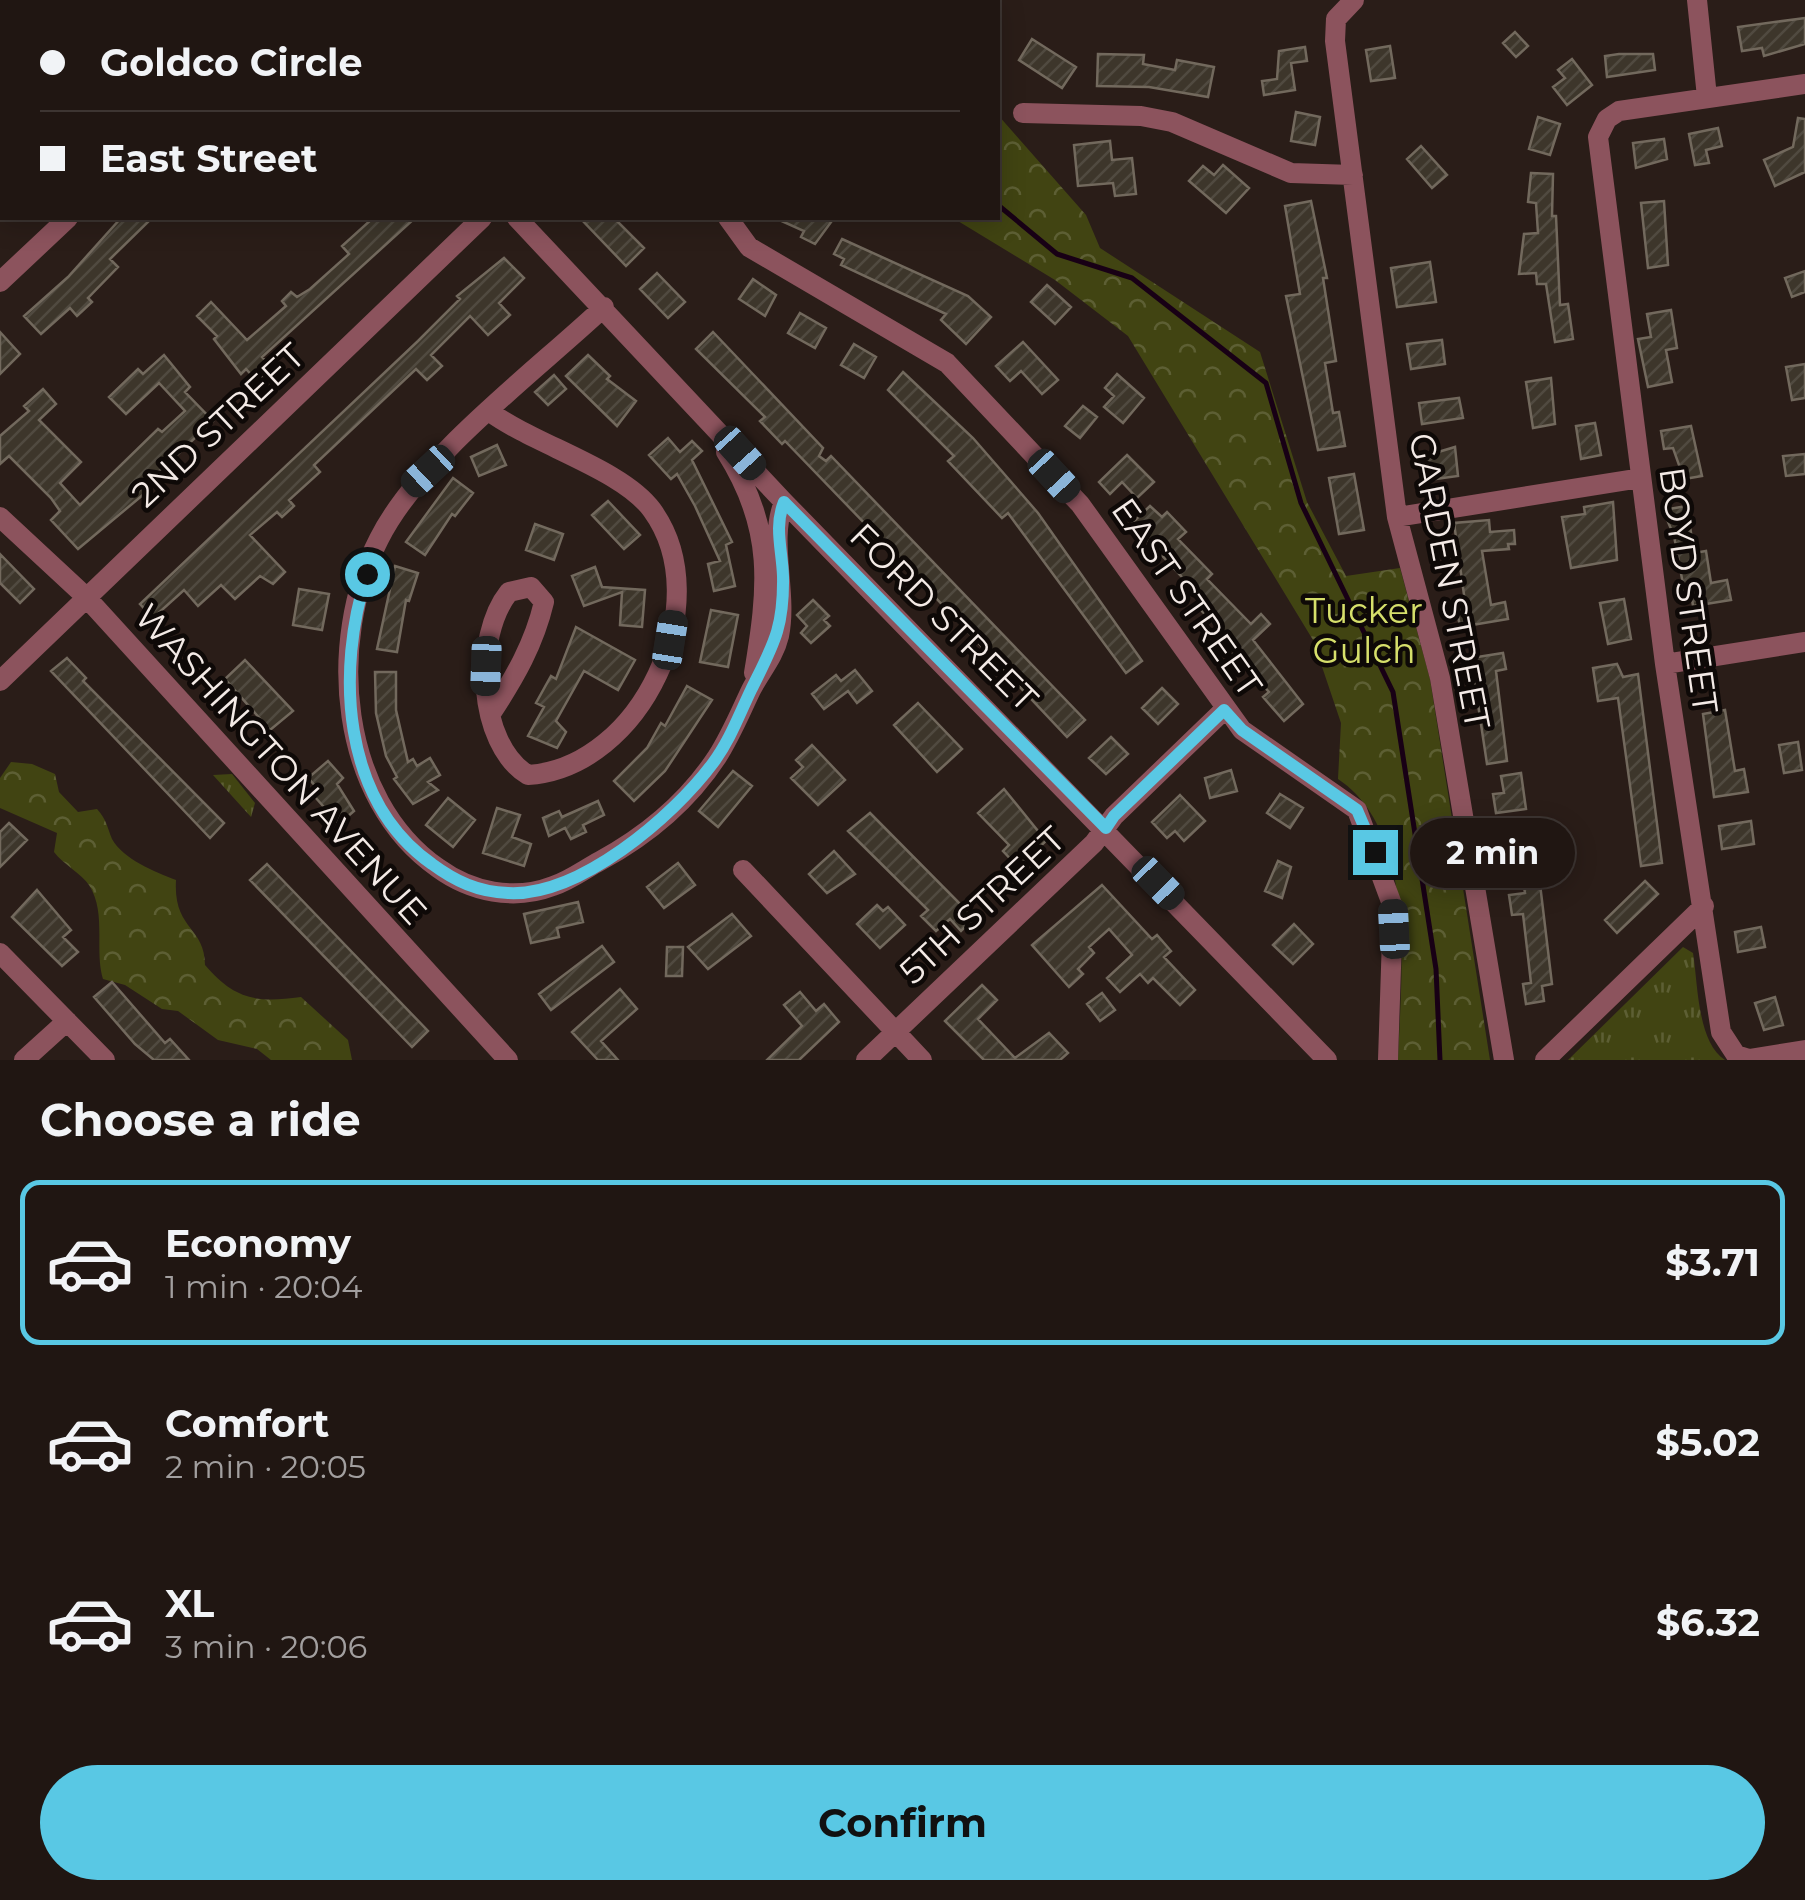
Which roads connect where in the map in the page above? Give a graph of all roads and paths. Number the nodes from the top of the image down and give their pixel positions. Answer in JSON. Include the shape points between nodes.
{"nodes":[{"id":1,"x":1354,"y":0,"type":"edge"},
{"id":2,"x":1697,"y":0,"type":"edge"},
{"id":3,"x":1805,"y":84,"type":"edge"},
{"id":4,"x":1707,"y":97,"type":"junction"},
{"id":5,"x":1022,"y":113,"type":"dead end"},
{"id":6,"x":1353,"y":176,"type":"junction"},
{"id":7,"x":66,"y":220,"type":"edge"},
{"id":8,"x":480,"y":220,"type":"edge"},
{"id":9,"x":519,"y":220,"type":"edge"},
{"id":10,"x":729,"y":220,"type":"edge"},
{"id":11,"x":0,"y":282,"type":"edge"},
{"id":12,"x":604,"y":307,"type":"junction"},
{"id":13,"x":490,"y":412,"type":"junction"},
{"id":14,"x":718,"y":429,"type":"junction"},
{"id":15,"x":1641,"y":478,"type":"junction"},
{"id":16,"x":784,"y":502,"type":"junction"},
{"id":17,"x":0,"y":517,"type":"edge"},
{"id":18,"x":1397,"y":517,"type":"junction"},
{"id":19,"x":85,"y":596,"type":"junction"},
{"id":20,"x":1805,"y":642,"type":"edge"},
{"id":21,"x":1665,"y":664,"type":"junction"},
{"id":22,"x":0,"y":681,"type":"edge"},
{"id":23,"x":753,"y":686,"type":"junction"},
{"id":24,"x":1224,"y":710,"type":"junction"},
{"id":25,"x":492,"y":712,"type":"junction"},
{"id":26,"x":1106,"y":828,"type":"junction"},
{"id":27,"x":742,"y":870,"type":"dead end"},
{"id":28,"x":1704,"y":906,"type":"junction"},
{"id":29,"x":0,"y":953,"type":"edge"},
{"id":30,"x":67,"y":1020,"type":"junction"},
{"id":31,"x":894,"y":1033,"type":"junction"},
{"id":32,"x":1805,"y":1050,"type":"edge"},
{"id":33,"x":24,"y":1060,"type":"edge"},
{"id":34,"x":105,"y":1060,"type":"edge"},
{"id":35,"x":508,"y":1060,"type":"edge"},
{"id":36,"x":866,"y":1060,"type":"edge"},
{"id":37,"x":922,"y":1060,"type":"edge"},
{"id":38,"x":1327,"y":1060,"type":"edge"},
{"id":39,"x":1388,"y":1060,"type":"edge"},
{"id":40,"x":1504,"y":1060,"type":"edge"},
{"id":41,"x":1545,"y":1060,"type":"edge"}],
"edges":[{"from":1,"to":6,"type":"street","name":"GARDEN STREET","via":[[1336,19],[1335,41]]},
{"from":2,"to":4,"type":"street"},
{"from":3,"to":4,"type":"street"},
{"from":4,"to":15,"type":"street","name":"BOYD STREET","via":[[1619,112],[1600,127]]},
{"from":5,"to":6,"type":"street","via":[[1141,116],[1172,122],[1292,173]]},
{"from":6,"to":18,"type":"street","name":"GARDEN STREET"},
{"from":7,"to":11,"type":"street"},
{"from":8,"to":19,"type":"street","name":"2ND STREET"},
{"from":9,"to":12,"type":"street","name":"FORD STREET"},
{"from":10,"to":24,"type":"street","name":"EAST STREET","via":[[749,247],[947,363],[1080,504]]},
{"from":12,"to":13,"type":"street"},
{"from":12,"to":14,"type":"street","name":"FORD STREET"},
{"from":13,"to":23,"type":"street","via":[[406,491],[376,544],[358,603],[348,686],[359,755],[392,825],[419,855],[476,889],[511,894],[552,887],[671,812],[716,760]]},
{"from":13,"to":25,"type":"street","via":[[634,492],[668,535],[676,578],[670,640],[646,696],[571,767],[528,775],[515,767],[495,738]]},
{"from":14,"to":16,"type":"street","name":"FORD STREET"},
{"from":14,"to":23,"type":"street","via":[[757,511],[766,567]]},
{"from":15,"to":18,"type":"street"},
{"from":15,"to":21,"type":"street","name":"BOYD STREET"},
{"from":16,"to":23,"type":"street","via":[[777,518],[783,576],[779,637]]},
{"from":16,"to":26,"type":"street","name":"FORD STREET"},
{"from":17,"to":19,"type":"street","name":"WASHINGTON AVENUE"},
{"from":18,"to":40,"type":"street","name":"GARDEN STREET","via":[[1440,678]]},
{"from":19,"to":22,"type":"street","name":"2ND STREET"},
{"from":19,"to":35,"type":"street","name":"WASHINGTON AVENUE"},
{"from":20,"to":21,"type":"street"},
{"from":21,"to":28,"type":"street","name":"BOYD STREET"},
{"from":24,"to":26,"type":"street","name":"5TH STREET"},
{"from":24,"to":39,"type":"street","name":"EAST STREET","via":[[1242,730],[1357,810],[1366,825],[1393,907]]},
{"from":25,"to":25,"type":"street","via":[[529,651],[541,613],[540,592],[531,587],[510,592],[494,617],[486,691]]},
{"from":26,"to":31,"type":"street","name":"5TH STREET"},
{"from":26,"to":38,"type":"street","name":"FORD STREET"},
{"from":27,"to":31,"type":"street"},
{"from":28,"to":32,"type":"street","name":"BOYD STREET","via":[[1721,1032],[1736,1055],[1750,1059]]},
{"from":28,"to":41,"type":"street"},
{"from":29,"to":30,"type":"street"},
{"from":30,"to":33,"type":"street"},
{"from":30,"to":34,"type":"street"},
{"from":31,"to":36,"type":"street","name":"5TH STREET"},
{"from":31,"to":37,"type":"street"}]}
